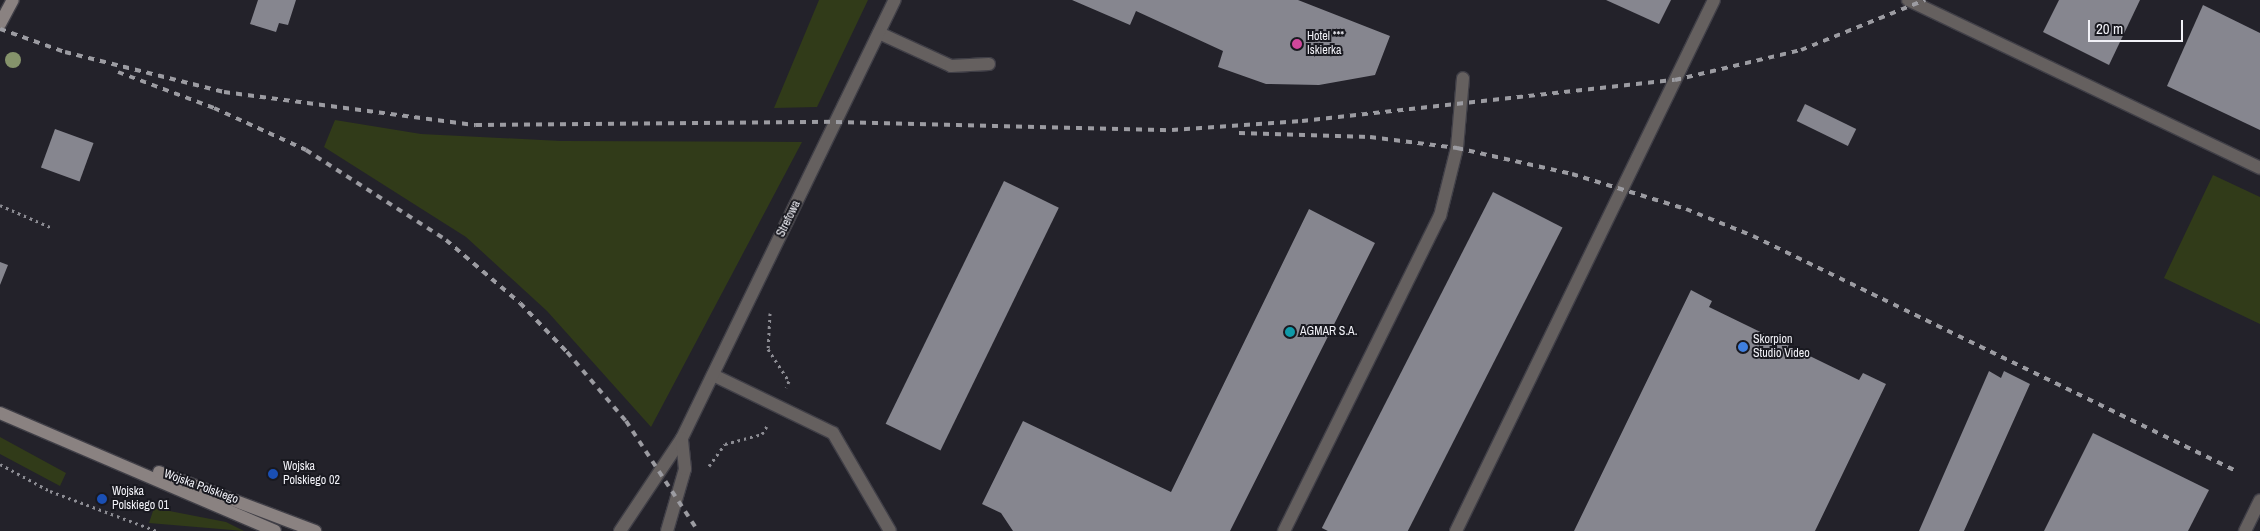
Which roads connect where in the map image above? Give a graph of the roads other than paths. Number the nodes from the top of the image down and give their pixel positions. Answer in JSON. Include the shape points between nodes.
{"nodes":[{"id":1,"x":13,"y":0,"type":"edge"},
{"id":2,"x":895,"y":0,"type":"edge"},
{"id":3,"x":1714,"y":0,"type":"edge"},
{"id":4,"x":1908,"y":0,"type":"edge"},
{"id":5,"x":0,"y":24,"type":"edge"},
{"id":6,"x":879,"y":33,"type":"junction"},
{"id":7,"x":989,"y":64,"type":"dead end"},
{"id":8,"x":1462,"y":78,"type":"dead end"},
{"id":9,"x":2260,"y":168,"type":"edge"},
{"id":10,"x":713,"y":375,"type":"junction"},
{"id":11,"x":0,"y":413,"type":"edge"},
{"id":12,"x":682,"y":438,"type":"junction"},
{"id":13,"x":86,"y":448,"type":"junction"},
{"id":14,"x":2260,"y":500,"type":"edge"},
{"id":15,"x":275,"y":531,"type":"edge"},
{"id":16,"x":315,"y":531,"type":"edge"},
{"id":17,"x":620,"y":531,"type":"edge"},
{"id":18,"x":667,"y":531,"type":"edge"},
{"id":19,"x":890,"y":531,"type":"edge"},
{"id":20,"x":1284,"y":531,"type":"edge"},
{"id":21,"x":1456,"y":531,"type":"edge"},
{"id":22,"x":2245,"y":531,"type":"edge"}],
"edges":[{"from":1,"to":5,"type":"street"},
{"from":2,"to":6,"type":"street","name":"Strefowa"},
{"from":3,"to":21,"type":"street"},
{"from":4,"to":9,"type":"street"},
{"from":6,"to":7,"type":"street","via":[[951,66]]},
{"from":6,"to":10,"type":"street","name":"Strefowa"},
{"from":8,"to":20,"type":"street","via":[[1457,148],[1440,216]]},
{"from":10,"to":12,"type":"street","name":"Strefowa"},
{"from":10,"to":19,"type":"street","via":[[832,433]]},
{"from":11,"to":13,"type":"street","name":"Wojska Polskiego"},
{"from":12,"to":17,"type":"street","name":"Strefowa"},
{"from":12,"to":18,"type":"street","via":[[685,469]]},
{"from":13,"to":15,"type":"street","name":"Wojska Polskiego"},
{"from":13,"to":16,"type":"street","name":"Wojska Polskiego"},
{"from":14,"to":22,"type":"street"}]}
